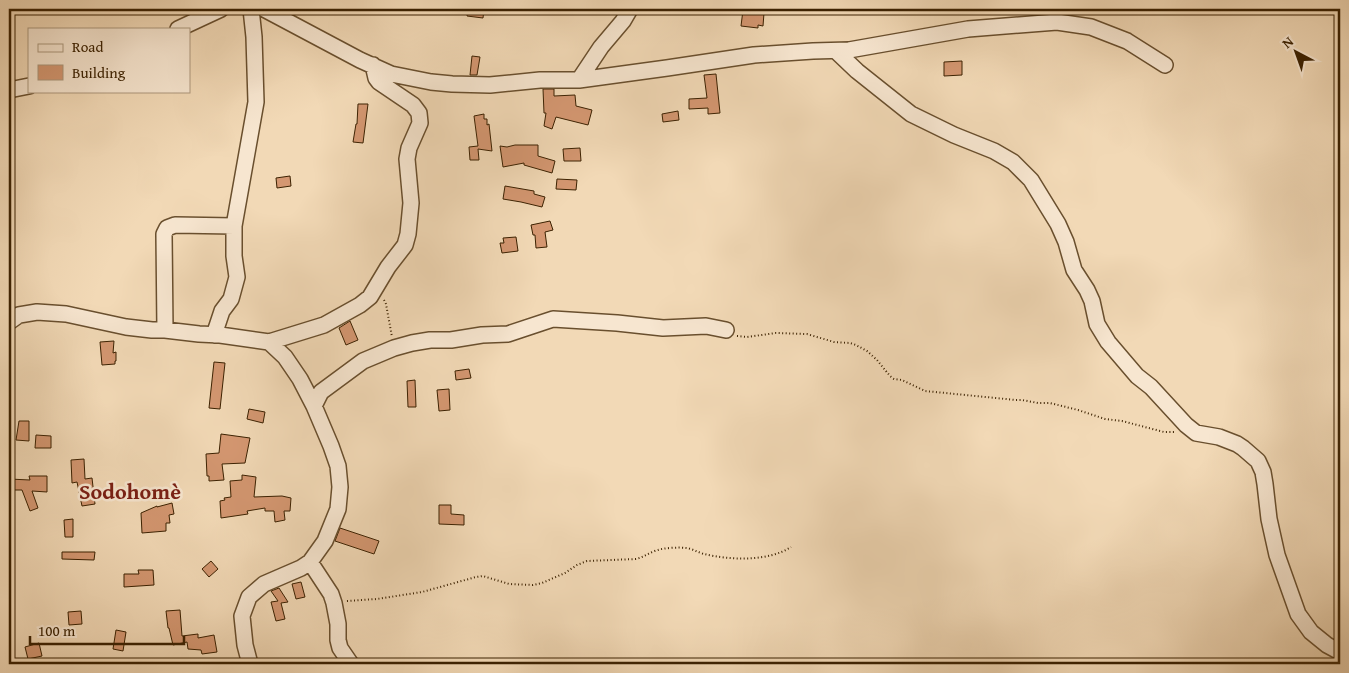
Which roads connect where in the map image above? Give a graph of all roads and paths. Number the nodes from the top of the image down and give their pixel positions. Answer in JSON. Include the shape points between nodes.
{"nodes":[{"id":1,"x":221,"y":9,"type":"edge"},
{"id":2,"x":251,"y":9,"type":"edge"},
{"id":3,"x":264,"y":9,"type":"edge"},
{"id":4,"x":630,"y":9,"type":"edge"},
{"id":5,"x":205,"y":12,"type":"edge"},
{"id":6,"x":180,"y":28,"type":"edge"},
{"id":7,"x":836,"y":51,"type":"junction"},
{"id":8,"x":373,"y":65,"type":"junction"},
{"id":9,"x":1165,"y":65,"type":"dead end"},
{"id":10,"x":579,"y":80,"type":"junction"},
{"id":11,"x":28,"y":86,"type":"edge"},
{"id":12,"x":9,"y":90,"type":"edge"},
{"id":13,"x":234,"y":226,"type":"junction"},
{"id":14,"x":377,"y":284,"type":"junction"},
{"id":15,"x":9,"y":307,"type":"edge"},
{"id":16,"x":37,"y":312,"type":"junction"},
{"id":17,"x":9,"y":322,"type":"edge"},
{"id":18,"x":164,"y":330,"type":"junction"},
{"id":19,"x":726,"y":330,"type":"joint"},
{"id":20,"x":214,"y":335,"type":"junction"},
{"id":21,"x":269,"y":342,"type":"junction"},
{"id":22,"x":394,"y":348,"type":"junction"},
{"id":23,"x":314,"y":406,"type":"junction"},
{"id":24,"x":1196,"y":432,"type":"junction"},
{"id":25,"x":791,"y":546,"type":"dead end"},
{"id":26,"x":310,"y":562,"type":"junction"},
{"id":27,"x":334,"y":603,"type":"junction"},
{"id":28,"x":1340,"y":652,"type":"edge"},
{"id":29,"x":250,"y":664,"type":"edge"},
{"id":30,"x":351,"y":664,"type":"edge"}],
"edges":[{"from":1,"to":5,"type":"street"},
{"from":2,"to":13,"type":"street","via":[[256,102]]},
{"from":3,"to":8,"type":"street"},
{"from":4,"to":10,"type":"street"},
{"from":5,"to":6,"type":"street"},
{"from":7,"to":9,"type":"street","via":[[968,29],[1056,22],[1091,27],[1127,41]]},
{"from":7,"to":10,"type":"street","via":[[754,55]]},
{"from":7,"to":24,"type":"street","via":[[911,114],[994,151],[1013,162],[1026,175],[1058,224],[1074,270],[1092,301],[1097,324],[1105,339],[1137,376]]},
{"from":8,"to":10,"type":"street","via":[[391,74],[452,84]]},
{"from":8,"to":14,"type":"street","via":[[379,82],[413,105],[419,113],[420,123],[407,159],[411,203],[408,234],[405,245]]},
{"from":11,"to":12,"type":"street"},
{"from":13,"to":18,"type":"street","via":[[175,225],[168,228],[164,234]]},
{"from":13,"to":20,"type":"street","via":[[237,277]]},
{"from":14,"to":21,"type":"street","via":[[360,306],[324,326]]},
{"from":14,"to":22,"type":"path","via":[[386,304]]},
{"from":15,"to":16,"type":"street"},
{"from":16,"to":17,"type":"street","via":[[19,315]]},
{"from":16,"to":18,"type":"street"},
{"from":18,"to":20,"type":"street"},
{"from":19,"to":22,"type":"street","via":[[706,326],[663,328],[553,319],[508,334],[430,340]]},
{"from":19,"to":24,"type":"path","via":[[738,337],[807,334],[850,343],[867,350],[894,379],[925,391],[1050,403],[1164,432]]},
{"from":20,"to":21,"type":"street"},
{"from":21,"to":23,"type":"street","via":[[285,357]]},
{"from":22,"to":23,"type":"street","via":[[349,370],[321,392]]},
{"from":23,"to":26,"type":"street","via":[[338,466],[340,487],[333,522],[325,541]]},
{"from":24,"to":28,"type":"street","via":[[1237,444],[1258,460],[1277,555],[1298,614],[1311,632]]},
{"from":25,"to":27,"type":"path","via":[[762,557],[742,558],[703,554],[685,548],[659,549],[644,557],[587,561],[533,585],[509,584],[483,576],[422,592]]},
{"from":26,"to":27,"type":"street"},
{"from":26,"to":29,"type":"street","via":[[264,584],[248,597],[242,616]]},
{"from":27,"to":30,"type":"street","via":[[340,648]]}]}
